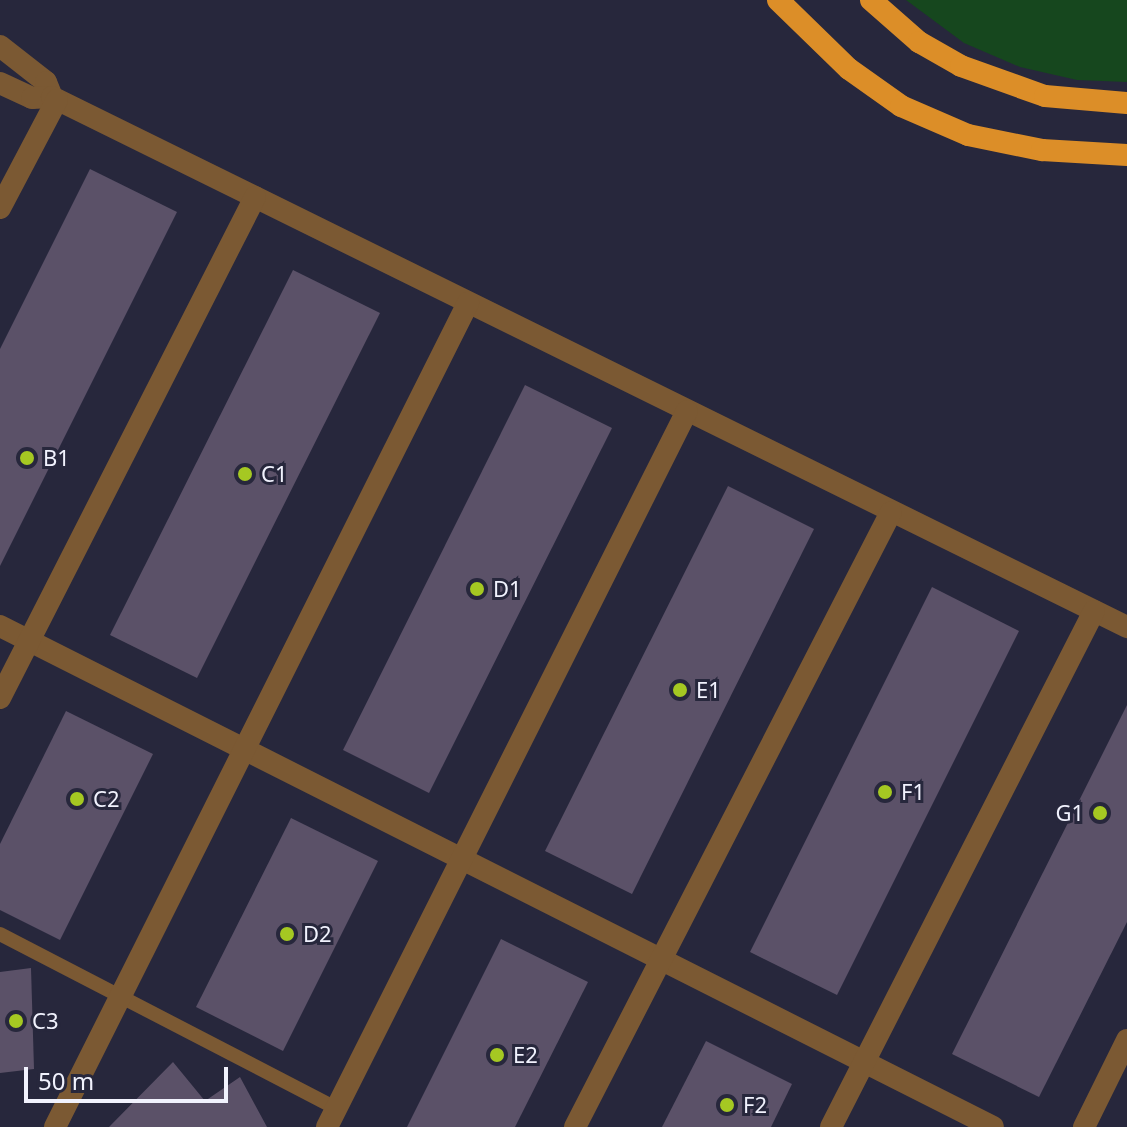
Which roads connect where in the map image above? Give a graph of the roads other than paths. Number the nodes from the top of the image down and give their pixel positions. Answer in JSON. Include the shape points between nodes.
{"nodes":[{"id":1,"x":778,"y":0,"type":"edge"},
{"id":2,"x":871,"y":0,"type":"edge"},
{"id":3,"x":0,"y":46,"type":"edge"},
{"id":4,"x":0,"y":83,"type":"edge"},
{"id":5,"x":55,"y":98,"type":"junction"},
{"id":6,"x":1127,"y":103,"type":"edge"},
{"id":7,"x":1127,"y":155,"type":"edge"},
{"id":8,"x":255,"y":197,"type":"junction"},
{"id":9,"x":0,"y":208,"type":"edge"},
{"id":10,"x":468,"y":303,"type":"junction"},
{"id":11,"x":687,"y":411,"type":"junction"},
{"id":12,"x":891,"y":512,"type":"junction"},
{"id":13,"x":1094,"y":611,"type":"junction"},
{"id":14,"x":0,"y":626,"type":"edge"},
{"id":15,"x":1127,"y":627,"type":"edge"},
{"id":16,"x":29,"y":641,"type":"junction"},
{"id":17,"x":0,"y":698,"type":"edge"},
{"id":18,"x":246,"y":751,"type":"junction"},
{"id":19,"x":461,"y":859,"type":"junction"},
{"id":20,"x":0,"y":934,"type":"edge"},
{"id":21,"x":664,"y":962,"type":"junction"},
{"id":22,"x":122,"y":994,"type":"junction"},
{"id":23,"x":1127,"y":1040,"type":"edge"},
{"id":24,"x":864,"y":1062,"type":"junction"},
{"id":25,"x":331,"y":1118,"type":"edge"},
{"id":26,"x":55,"y":1127,"type":"edge"},
{"id":27,"x":575,"y":1127,"type":"edge"},
{"id":28,"x":831,"y":1127,"type":"edge"},
{"id":29,"x":993,"y":1127,"type":"edge"},
{"id":30,"x":1084,"y":1127,"type":"edge"}],
"edges":[{"from":1,"to":7,"type":"highway","via":[[849,69],[915,112],[983,138],[1042,150]]},
{"from":2,"to":6,"type":"highway","via":[[919,42],[961,66],[1045,96]]},
{"from":3,"to":5,"type":"street","via":[[46,82]]},
{"from":4,"to":5,"type":"street","via":[[32,98]]},
{"from":5,"to":8,"type":"street"},
{"from":5,"to":9,"type":"street"},
{"from":8,"to":10,"type":"street"},
{"from":8,"to":16,"type":"street"},
{"from":10,"to":11,"type":"street"},
{"from":10,"to":18,"type":"street"},
{"from":11,"to":12,"type":"street"},
{"from":11,"to":19,"type":"street"},
{"from":12,"to":13,"type":"street"},
{"from":12,"to":21,"type":"street"},
{"from":13,"to":15,"type":"street"},
{"from":13,"to":24,"type":"street"},
{"from":14,"to":16,"type":"street"},
{"from":16,"to":17,"type":"street"},
{"from":16,"to":18,"type":"street"},
{"from":18,"to":19,"type":"street"},
{"from":18,"to":22,"type":"street"},
{"from":19,"to":21,"type":"street"},
{"from":19,"to":25,"type":"street"},
{"from":20,"to":22,"type":"lane"},
{"from":21,"to":24,"type":"street"},
{"from":21,"to":27,"type":"street"},
{"from":22,"to":25,"type":"lane"},
{"from":22,"to":26,"type":"street"},
{"from":23,"to":30,"type":"street"},
{"from":24,"to":28,"type":"street"},
{"from":24,"to":29,"type":"street"}]}
